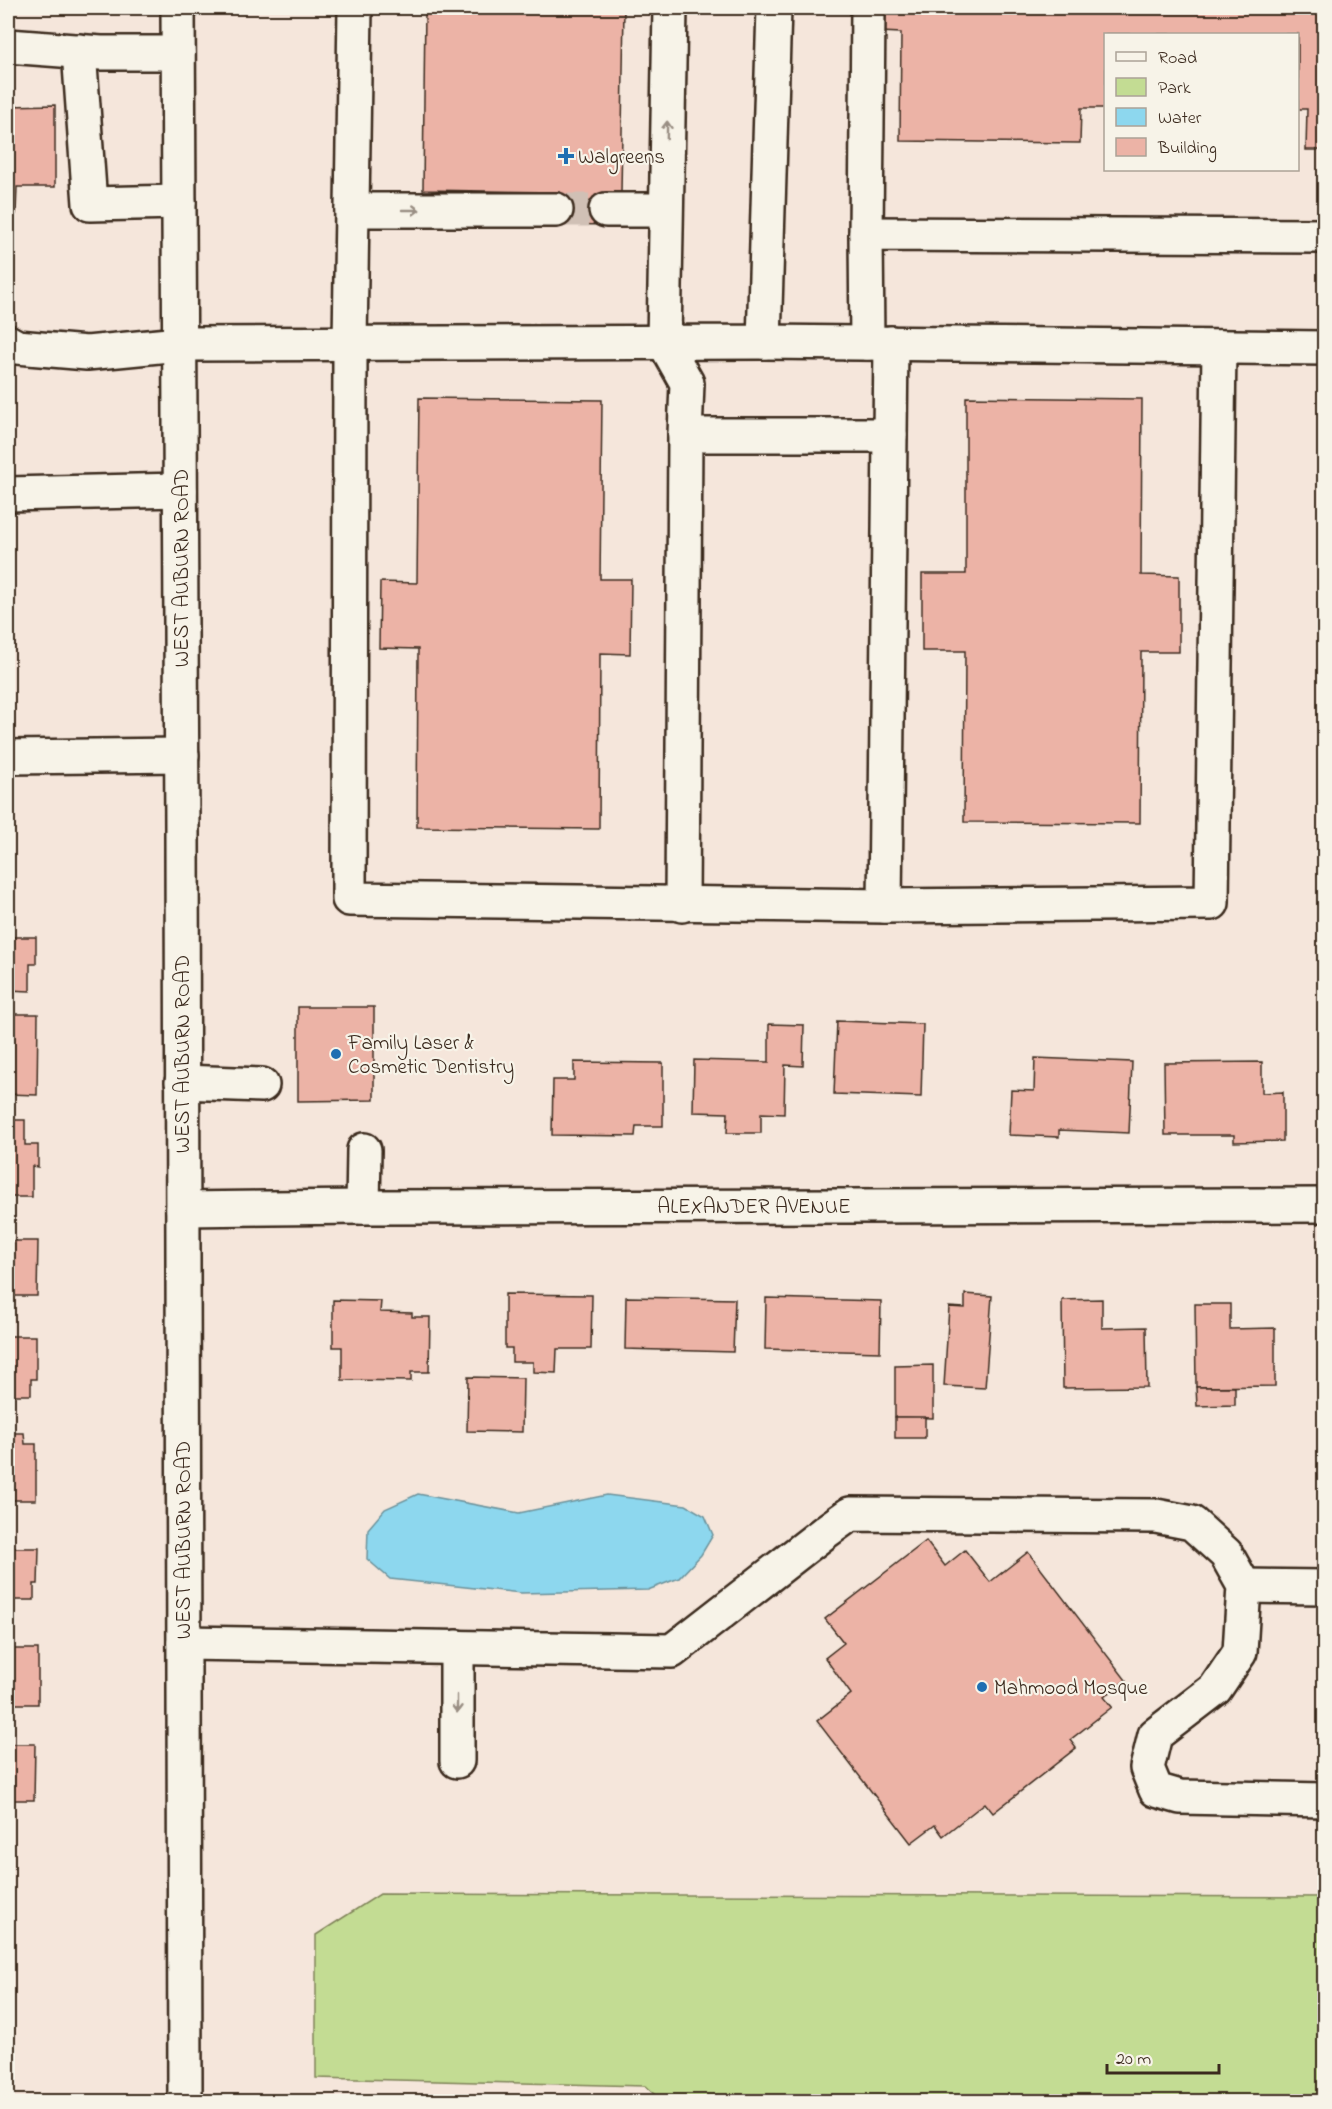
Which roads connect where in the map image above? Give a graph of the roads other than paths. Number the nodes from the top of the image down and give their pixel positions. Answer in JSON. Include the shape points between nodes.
{"nodes":[{"id":1,"x":178,"y":8,"type":"edge"},
{"id":2,"x":355,"y":8,"type":"edge"},
{"id":3,"x":670,"y":8,"type":"edge"},
{"id":4,"x":774,"y":8,"type":"edge"},
{"id":5,"x":868,"y":8,"type":"edge"},
{"id":6,"x":8,"y":46,"type":"edge"},
{"id":7,"x":79,"y":51,"type":"junction"},
{"id":8,"x":178,"y":53,"type":"junction"},
{"id":9,"x":178,"y":202,"type":"junction"},
{"id":10,"x":352,"y":210,"type":"junction"},
{"id":11,"x":556,"y":210,"type":"tunnel mouth"},
{"id":12,"x":606,"y":210,"type":"tunnel mouth"},
{"id":13,"x":665,"y":210,"type":"junction"},
{"id":14,"x":866,"y":234,"type":"junction"},
{"id":15,"x":1324,"y":236,"type":"edge"},
{"id":16,"x":664,"y":342,"type":"junction"},
{"id":17,"x":764,"y":342,"type":"junction"},
{"id":18,"x":350,"y":343,"type":"junction"},
{"id":19,"x":879,"y":343,"type":"junction"},
{"id":20,"x":179,"y":344,"type":"junction"},
{"id":21,"x":11,"y":347,"type":"edge"},
{"id":22,"x":1219,"y":347,"type":"junction"},
{"id":23,"x":1324,"y":348,"type":"edge"},
{"id":24,"x":685,"y":435,"type":"junction"},
{"id":25,"x":890,"y":435,"type":"junction"},
{"id":26,"x":180,"y":490,"type":"junction"},
{"id":27,"x":8,"y":494,"type":"edge"},
{"id":28,"x":182,"y":754,"type":"junction"},
{"id":29,"x":8,"y":757,"type":"edge"},
{"id":30,"x":682,"y":905,"type":"junction"},
{"id":31,"x":885,"y":906,"type":"junction"},
{"id":32,"x":182,"y":1082,"type":"junction"},
{"id":33,"x":262,"y":1085,"type":"dead end"},
{"id":34,"x":364,"y":1150,"type":"dead end"},
{"id":35,"x":1324,"y":1204,"type":"edge"},
{"id":36,"x":363,"y":1207,"type":"junction"},
{"id":37,"x":183,"y":1209,"type":"junction"},
{"id":38,"x":1244,"y":1586,"type":"junction"},
{"id":39,"x":1324,"y":1587,"type":"edge"},
{"id":40,"x":184,"y":1643,"type":"junction"},
{"id":41,"x":458,"y":1647,"type":"junction"},
{"id":42,"x":457,"y":1761,"type":"dead end"},
{"id":43,"x":1324,"y":1800,"type":"edge"},
{"id":44,"x":185,"y":2102,"type":"edge"}],
"edges":[{"from":1,"to":8,"type":"main road","name":"WEST AUBURN ROAD"},
{"from":2,"to":10,"type":"main road"},
{"from":13,"to":3,"type":"main road","one_way":true},
{"from":4,"to":17,"type":"main road"},
{"from":5,"to":14,"type":"main road"},
{"from":6,"to":7,"type":"main road"},
{"from":7,"to":8,"type":"main road"},
{"from":7,"to":9,"type":"main road","via":[[90,204]]},
{"from":8,"to":9,"type":"main road","name":"WEST AUBURN ROAD"},
{"from":9,"to":20,"type":"main road","name":"WEST AUBURN ROAD"},
{"from":10,"to":11,"type":"main road","one_way":true},
{"from":10,"to":18,"type":"main road"},
{"from":12,"to":13,"type":"main road"},
{"from":13,"to":16,"type":"main road"},
{"from":14,"to":15,"type":"main road"},
{"from":14,"to":19,"type":"main road"},
{"from":16,"to":17,"type":"main road"},
{"from":16,"to":18,"type":"main road"},
{"from":16,"to":24,"type":"main road","via":[[687,383]]},
{"from":17,"to":19,"type":"main road"},
{"from":18,"to":20,"type":"main road"},
{"from":18,"to":30,"type":"main road","via":[[349,899]]},
{"from":19,"to":22,"type":"main road"},
{"from":19,"to":25,"type":"main road"},
{"from":20,"to":21,"type":"main road","via":[[87,353]]},
{"from":20,"to":26,"type":"main road","name":"WEST AUBURN ROAD"},
{"from":22,"to":23,"type":"main road"},
{"from":22,"to":31,"type":"main road","via":[[1212,903]]},
{"from":24,"to":25,"type":"main road"},
{"from":24,"to":30,"type":"main road"},
{"from":25,"to":31,"type":"main road"},
{"from":26,"to":27,"type":"main road"},
{"from":26,"to":28,"type":"main road","name":"WEST AUBURN ROAD"},
{"from":28,"to":29,"type":"main road"},
{"from":28,"to":32,"type":"main road","name":"WEST AUBURN ROAD"},
{"from":30,"to":31,"type":"main road"},
{"from":32,"to":33,"type":"main road"},
{"from":32,"to":37,"type":"main road","name":"WEST AUBURN ROAD"},
{"from":34,"to":36,"type":"main road"},
{"from":35,"to":36,"type":"main road","name":"ALEXANDER AVENUE"},
{"from":36,"to":37,"type":"main road","name":"ALEXANDER AVENUE"},
{"from":37,"to":40,"type":"main road","name":"WEST AUBURN ROAD"},
{"from":38,"to":39,"type":"main road"},
{"from":38,"to":41,"type":"main road","via":[[1226,1554],[1192,1523],[1174,1519],[850,1514],[672,1651]]},
{"from":38,"to":43,"type":"main road","via":[[1240,1652],[1215,1689],[1155,1735],[1147,1768],[1156,1790],[1180,1797]]},
{"from":40,"to":41,"type":"main road"},
{"from":40,"to":44,"type":"main road","name":"WEST AUBURN ROAD"},
{"from":41,"to":42,"type":"main road","one_way":true}]}
